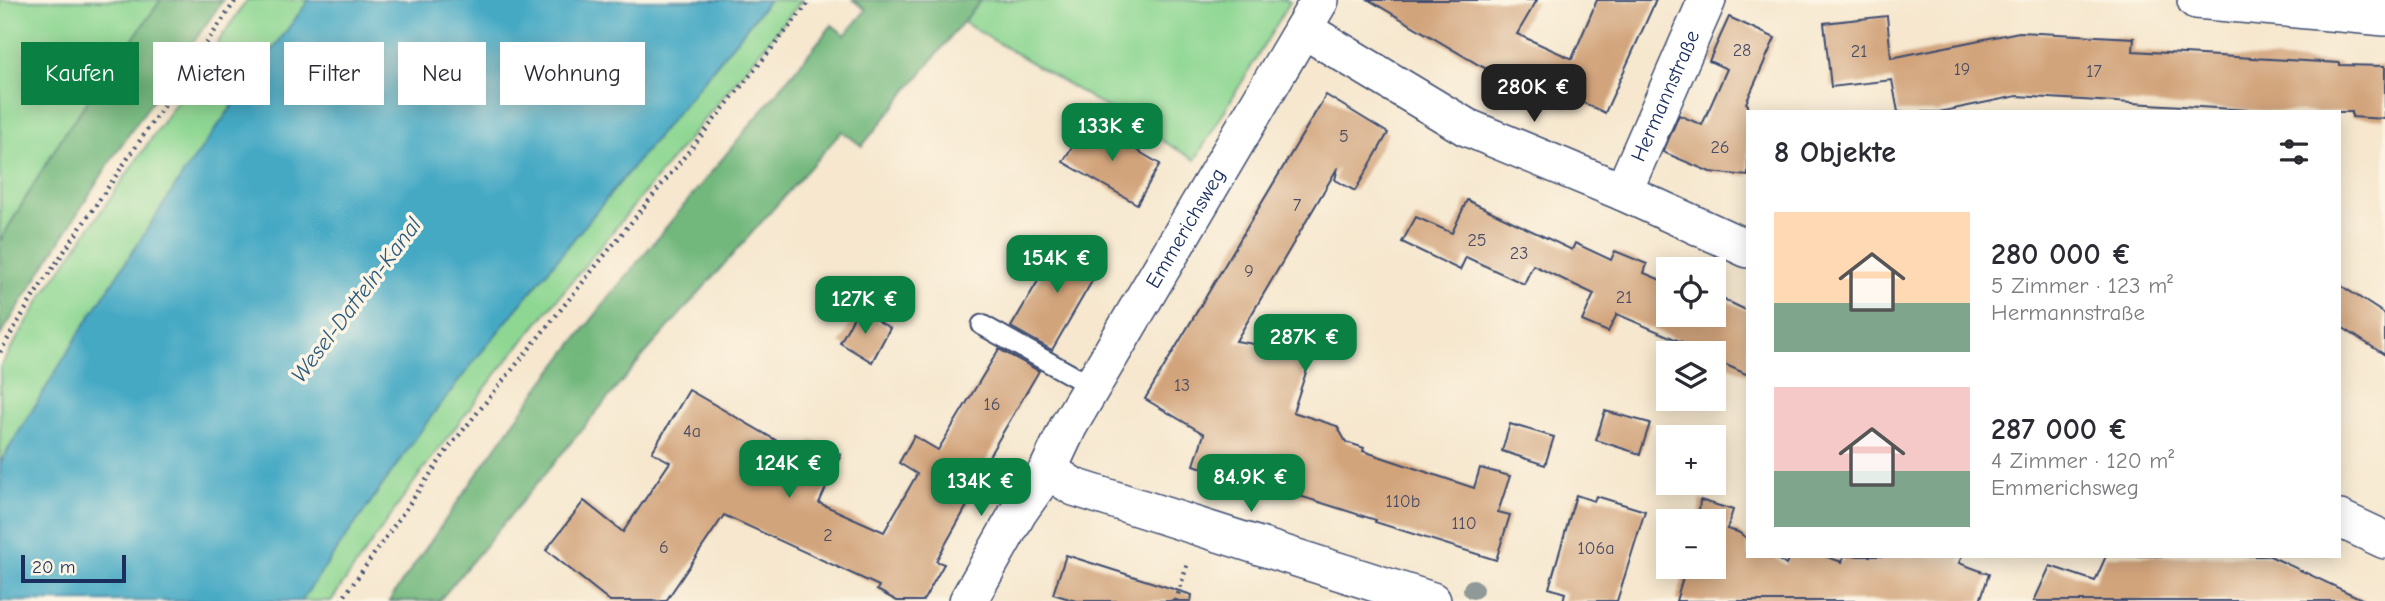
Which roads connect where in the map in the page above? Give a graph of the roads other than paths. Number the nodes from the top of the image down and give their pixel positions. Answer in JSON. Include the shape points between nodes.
{"nodes":[{"id":1,"x":1707,"y":0,"type":"edge"},
{"id":2,"x":2196,"y":0,"type":"edge"},
{"id":3,"x":1311,"y":14,"type":"edge"},
{"id":4,"x":2385,"y":16,"type":"edge"},
{"id":5,"x":1623,"y":192,"type":"junction"},
{"id":6,"x":1746,"y":248,"type":"edge"},
{"id":7,"x":982,"y":325,"type":"dead end"},
{"id":8,"x":1093,"y":387,"type":"junction"},
{"id":9,"x":1048,"y":470,"type":"junction"},
{"id":10,"x":2341,"y":519,"type":"edge"},
{"id":11,"x":2385,"y":540,"type":"edge"},
{"id":12,"x":968,"y":601,"type":"edge"},
{"id":13,"x":1432,"y":601,"type":"edge"}],
"edges":[{"from":1,"to":5,"type":"street","name":"Hermannstraße"},
{"from":2,"to":4,"type":"street"},
{"from":3,"to":5,"type":"street","via":[[1466,127]]},
{"from":3,"to":8,"type":"street","name":"Emmerichsweg"},
{"from":5,"to":6,"type":"street"},
{"from":7,"to":8,"type":"lane"},
{"from":8,"to":9,"type":"street","name":"Emmerichsweg"},
{"from":9,"to":12,"type":"street","name":"Emmerichsweg","via":[[1019,510]]},
{"from":9,"to":13,"type":"street","via":[[1074,487]]},
{"from":10,"to":11,"type":"street"}]}
